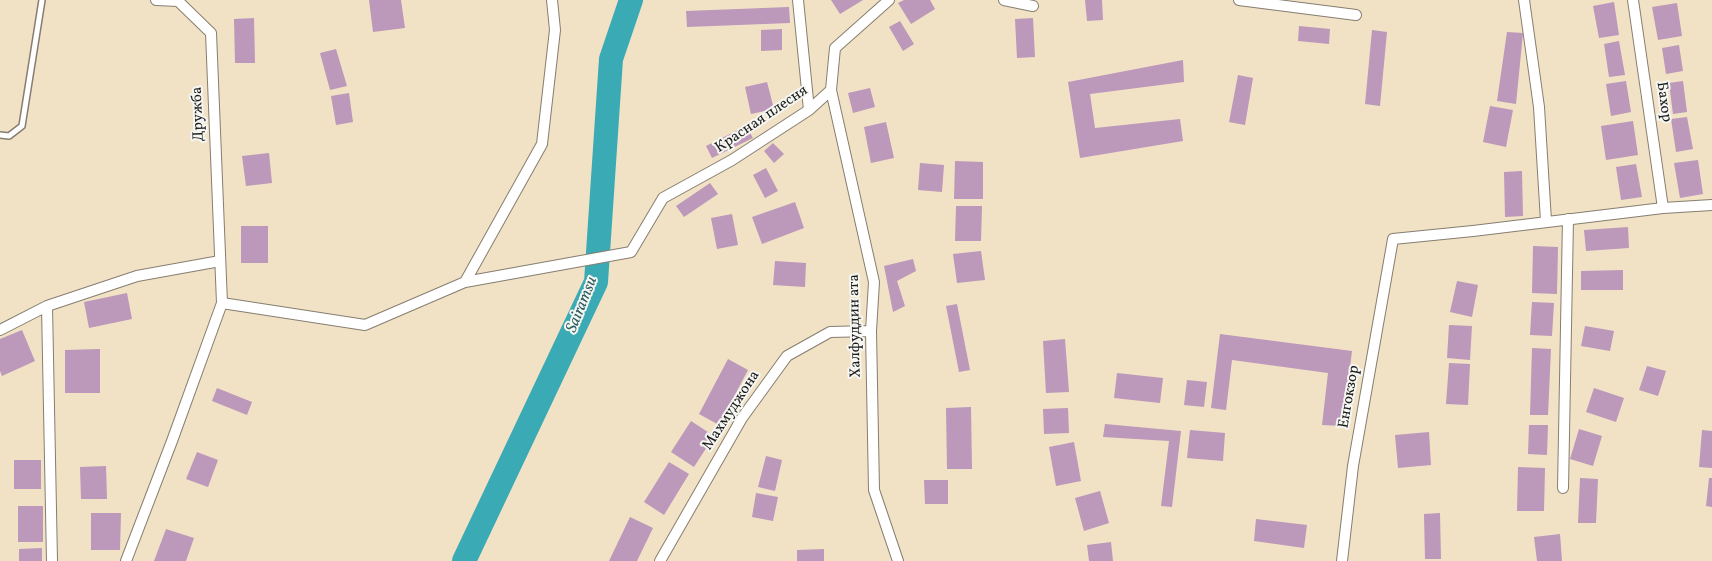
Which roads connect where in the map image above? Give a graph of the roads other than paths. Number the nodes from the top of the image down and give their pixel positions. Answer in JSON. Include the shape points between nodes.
{"nodes":[{"id":1,"x":42,"y":0,"type":"edge"},
{"id":2,"x":156,"y":0,"type":"edge"},
{"id":3,"x":179,"y":0,"type":"edge"},
{"id":4,"x":552,"y":0,"type":"edge"},
{"id":5,"x":798,"y":0,"type":"edge"},
{"id":6,"x":889,"y":0,"type":"edge"},
{"id":7,"x":1004,"y":0,"type":"edge"},
{"id":8,"x":1239,"y":0,"type":"edge"},
{"id":9,"x":1524,"y":0,"type":"edge"},
{"id":10,"x":1633,"y":0,"type":"edge"},
{"id":11,"x":1034,"y":6,"type":"dead end"},
{"id":12,"x":1356,"y":15,"type":"dead end"},
{"id":13,"x":832,"y":90,"type":"junction"},
{"id":14,"x":809,"y":110,"type":"junction"},
{"id":15,"x":0,"y":135,"type":"edge"},
{"id":16,"x":1712,"y":205,"type":"edge"},
{"id":17,"x":1663,"y":208,"type":"junction"},
{"id":18,"x":1568,"y":220,"type":"junction"},
{"id":19,"x":1546,"y":221,"type":"junction"},
{"id":20,"x":220,"y":261,"type":"junction"},
{"id":21,"x":465,"y":282,"type":"junction"},
{"id":22,"x":222,"y":304,"type":"junction"},
{"id":23,"x":47,"y":306,"type":"junction"},
{"id":24,"x":0,"y":330,"type":"edge"},
{"id":25,"x":871,"y":331,"type":"junction"},
{"id":26,"x":1563,"y":488,"type":"dead end"},
{"id":27,"x":52,"y":561,"type":"edge"},
{"id":28,"x":126,"y":561,"type":"edge"},
{"id":29,"x":660,"y":561,"type":"edge"},
{"id":30,"x":898,"y":561,"type":"edge"},
{"id":31,"x":1342,"y":561,"type":"edge"}],
"edges":[{"from":1,"to":15,"type":"lane","via":[[22,126],[9,136]]},
{"from":2,"to":3,"type":"street","name":"Дружба"},
{"from":3,"to":20,"type":"street","name":"Дружба","via":[[211,32]]},
{"from":4,"to":21,"type":"street","via":[[555,30],[542,144]]},
{"from":5,"to":14,"type":"street"},
{"from":6,"to":13,"type":"street","name":"Красная плесня","via":[[835,48]]},
{"from":7,"to":11,"type":"street"},
{"from":8,"to":12,"type":"street"},
{"from":9,"to":19,"type":"street","via":[[1539,107]]},
{"from":10,"to":17,"type":"street","name":"Бахор"},
{"from":13,"to":14,"type":"street","name":"Красная плесня"},
{"from":13,"to":25,"type":"street","name":"Халфуддин ата","via":[[874,282]]},
{"from":14,"to":21,"type":"street","name":"Красная плесня","via":[[732,160],[663,198],[631,252]]},
{"from":16,"to":17,"type":"street"},
{"from":17,"to":18,"type":"street"},
{"from":18,"to":19,"type":"street"},
{"from":18,"to":26,"type":"street"},
{"from":19,"to":31,"type":"street","name":"Енгокзор","via":[[1393,240],[1353,466]]},
{"from":20,"to":22,"type":"street","name":"Дружба"},
{"from":20,"to":23,"type":"street","via":[[137,276]]},
{"from":21,"to":22,"type":"street","via":[[365,325]]},
{"from":22,"to":28,"type":"street"},
{"from":23,"to":24,"type":"street"},
{"from":23,"to":27,"type":"street"},
{"from":25,"to":29,"type":"street","name":"Махмуджона","via":[[830,332],[787,356],[742,418]]},
{"from":25,"to":30,"type":"street","name":"Халфуддин ата","via":[[874,490]]}]}
